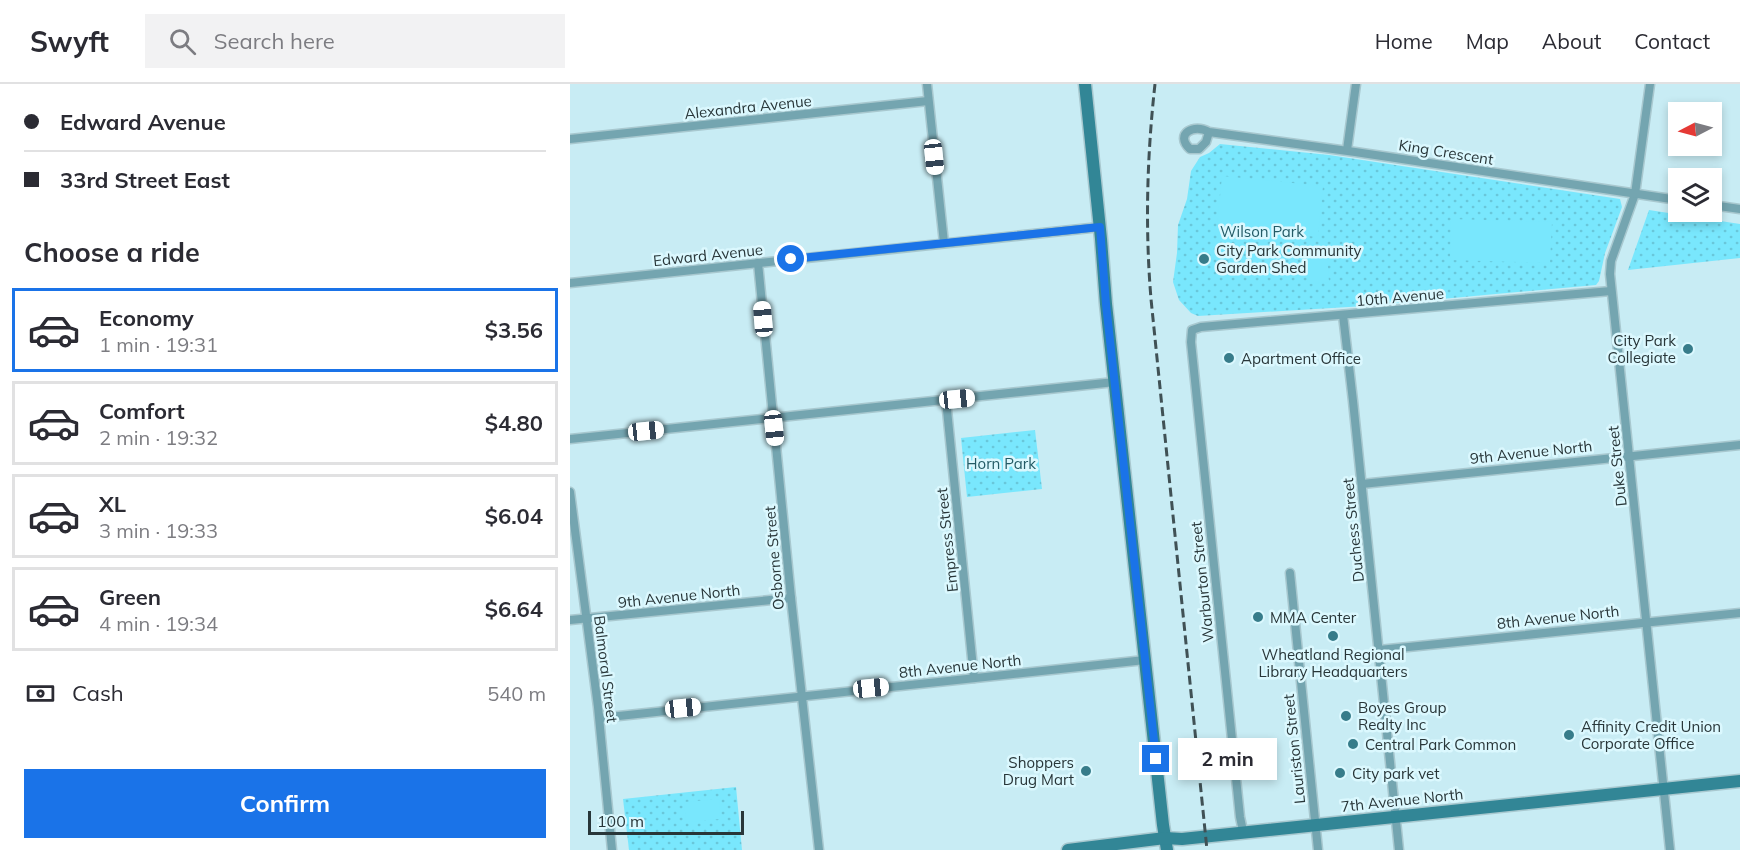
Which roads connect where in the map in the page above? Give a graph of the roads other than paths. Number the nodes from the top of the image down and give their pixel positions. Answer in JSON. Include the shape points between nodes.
{"nodes":[{"id":1,"x":927,"y":84,"type":"edge"},
{"id":2,"x":1085,"y":84,"type":"edge"},
{"id":3,"x":1356,"y":84,"type":"edge"},
{"id":4,"x":1650,"y":84,"type":"edge"},
{"id":5,"x":928,"y":101,"type":"junction"},
{"id":6,"x":1209,"y":132,"type":"dead end"},
{"id":7,"x":570,"y":139,"type":"edge"},
{"id":8,"x":1347,"y":150,"type":"junction"},
{"id":9,"x":1635,"y":194,"type":"junction"},
{"id":10,"x":1668,"y":199,"type":"edge"},
{"id":11,"x":1722,"y":206,"type":"edge"},
{"id":12,"x":1740,"y":209,"type":"edge"},
{"id":13,"x":1100,"y":227,"type":"junction"},
{"id":14,"x":944,"y":243,"type":"junction"},
{"id":15,"x":758,"y":263,"type":"junction"},
{"id":16,"x":570,"y":283,"type":"edge"},
{"id":17,"x":1611,"y":291,"type":"junction"},
{"id":18,"x":1343,"y":315,"type":"junction"},
{"id":19,"x":1192,"y":330,"type":"joint"},
{"id":20,"x":1115,"y":382,"type":"junction"},
{"id":21,"x":946,"y":400,"type":"junction"},
{"id":22,"x":773,"y":419,"type":"junction"},
{"id":23,"x":570,"y":439,"type":"edge"},
{"id":24,"x":1740,"y":445,"type":"edge"},
{"id":25,"x":1630,"y":456,"type":"junction"},
{"id":26,"x":1362,"y":484,"type":"junction"},
{"id":27,"x":570,"y":492,"type":"edge"},
{"id":28,"x":1290,"y":573,"type":"dead end"},
{"id":29,"x":791,"y":598,"type":"junction"},
{"id":30,"x":1740,"y":612,"type":"edge"},
{"id":31,"x":588,"y":618,"type":"junction"},
{"id":32,"x":570,"y":620,"type":"edge"},
{"id":33,"x":1647,"y":622,"type":"junction"},
{"id":34,"x":1379,"y":650,"type":"junction"},
{"id":35,"x":1145,"y":660,"type":"junction"},
{"id":36,"x":974,"y":678,"type":"junction"},
{"id":37,"x":802,"y":696,"type":"junction"},
{"id":38,"x":600,"y":718,"type":"junction"},
{"id":39,"x":1740,"y":781,"type":"edge"},
{"id":40,"x":1664,"y":789,"type":"junction"},
{"id":41,"x":1397,"y":816,"type":"junction"},
{"id":42,"x":1315,"y":824,"type":"junction"},
{"id":43,"x":1243,"y":831,"type":"junction"},
{"id":44,"x":1166,"y":844,"type":"edge"},
{"id":45,"x":612,"y":850,"type":"edge"},
{"id":46,"x":819,"y":850,"type":"edge"},
{"id":47,"x":1068,"y":850,"type":"edge"},
{"id":48,"x":1318,"y":850,"type":"edge"},
{"id":49,"x":1399,"y":850,"type":"edge"},
{"id":50,"x":1670,"y":850,"type":"edge"}],
"edges":[{"from":1,"to":5,"type":"street"},
{"from":2,"to":13,"type":"street"},
{"from":3,"to":8,"type":"street"},
{"from":4,"to":9,"type":"street","name":"Duke Street"},
{"from":5,"to":7,"type":"street","name":"Alexandra Avenue"},
{"from":5,"to":14,"type":"street"},
{"from":6,"to":8,"type":"street","name":"King Crescent"},
{"from":8,"to":9,"type":"street","name":"King Crescent"},
{"from":9,"to":10,"type":"street","name":"King Crescent"},
{"from":9,"to":17,"type":"street","name":"Duke Street","via":[[1611,261]]},
{"from":11,"to":12,"type":"street"},
{"from":13,"to":14,"type":"street","name":"Edward Avenue"},
{"from":13,"to":20,"type":"street"},
{"from":14,"to":15,"type":"street","name":"Edward Avenue"},
{"from":15,"to":16,"type":"street","name":"Edward Avenue"},
{"from":15,"to":22,"type":"street","name":"Osborne Street"},
{"from":17,"to":18,"type":"street","name":"10th Avenue"},
{"from":17,"to":25,"type":"street","name":"Duke Street"},
{"from":18,"to":19,"type":"street","name":"10th Avenue"},
{"from":18,"to":26,"type":"street","name":"Duchess Street"},
{"from":19,"to":43,"type":"street","name":"Warburton Street"},
{"from":20,"to":21,"type":"street"},
{"from":20,"to":35,"type":"street"},
{"from":21,"to":22,"type":"street"},
{"from":21,"to":36,"type":"street","name":"Empress Street"},
{"from":22,"to":23,"type":"street"},
{"from":22,"to":29,"type":"street","name":"Osborne Street"},
{"from":24,"to":25,"type":"street","name":"9th Avenue North"},
{"from":25,"to":26,"type":"street","name":"9th Avenue North"},
{"from":25,"to":33,"type":"street","name":"Duke Street"},
{"from":26,"to":34,"type":"street","name":"Duchess Street"},
{"from":27,"to":31,"type":"street","name":"Balmoral Street"},
{"from":28,"to":42,"type":"street","name":"Lauriston Street"},
{"from":29,"to":31,"type":"street","name":"9th Avenue North"},
{"from":29,"to":37,"type":"street","name":"Osborne Street"},
{"from":30,"to":33,"type":"street","name":"8th Avenue North"},
{"from":31,"to":32,"type":"street","name":"9th Avenue North"},
{"from":31,"to":38,"type":"street","name":"Balmoral Street"},
{"from":33,"to":34,"type":"street","name":"8th Avenue North"},
{"from":33,"to":40,"type":"street","name":"Duke Street"},
{"from":34,"to":41,"type":"street","name":"Duchess Street"},
{"from":35,"to":36,"type":"street","name":"8th Avenue North"},
{"from":35,"to":44,"type":"street"},
{"from":36,"to":37,"type":"street","name":"8th Avenue North"},
{"from":37,"to":38,"type":"street","name":"8th Avenue North"},
{"from":37,"to":46,"type":"street","name":"Osborne Street"},
{"from":38,"to":45,"type":"street","name":"Balmoral Street"},
{"from":39,"to":40,"type":"street","name":"7th Avenue North"},
{"from":40,"to":41,"type":"street","name":"7th Avenue North"},
{"from":40,"to":50,"type":"street","name":"Duke Street"},
{"from":41,"to":42,"type":"street","name":"7th Avenue North"},
{"from":41,"to":49,"type":"street","name":"Duchess Street"},
{"from":42,"to":43,"type":"street","name":"7th Avenue North"},
{"from":42,"to":48,"type":"street","name":"Lauriston Street"},
{"from":43,"to":44,"type":"street","name":"7th Avenue North"},
{"from":44,"to":47,"type":"street","name":"7th Avenue North"}]}
